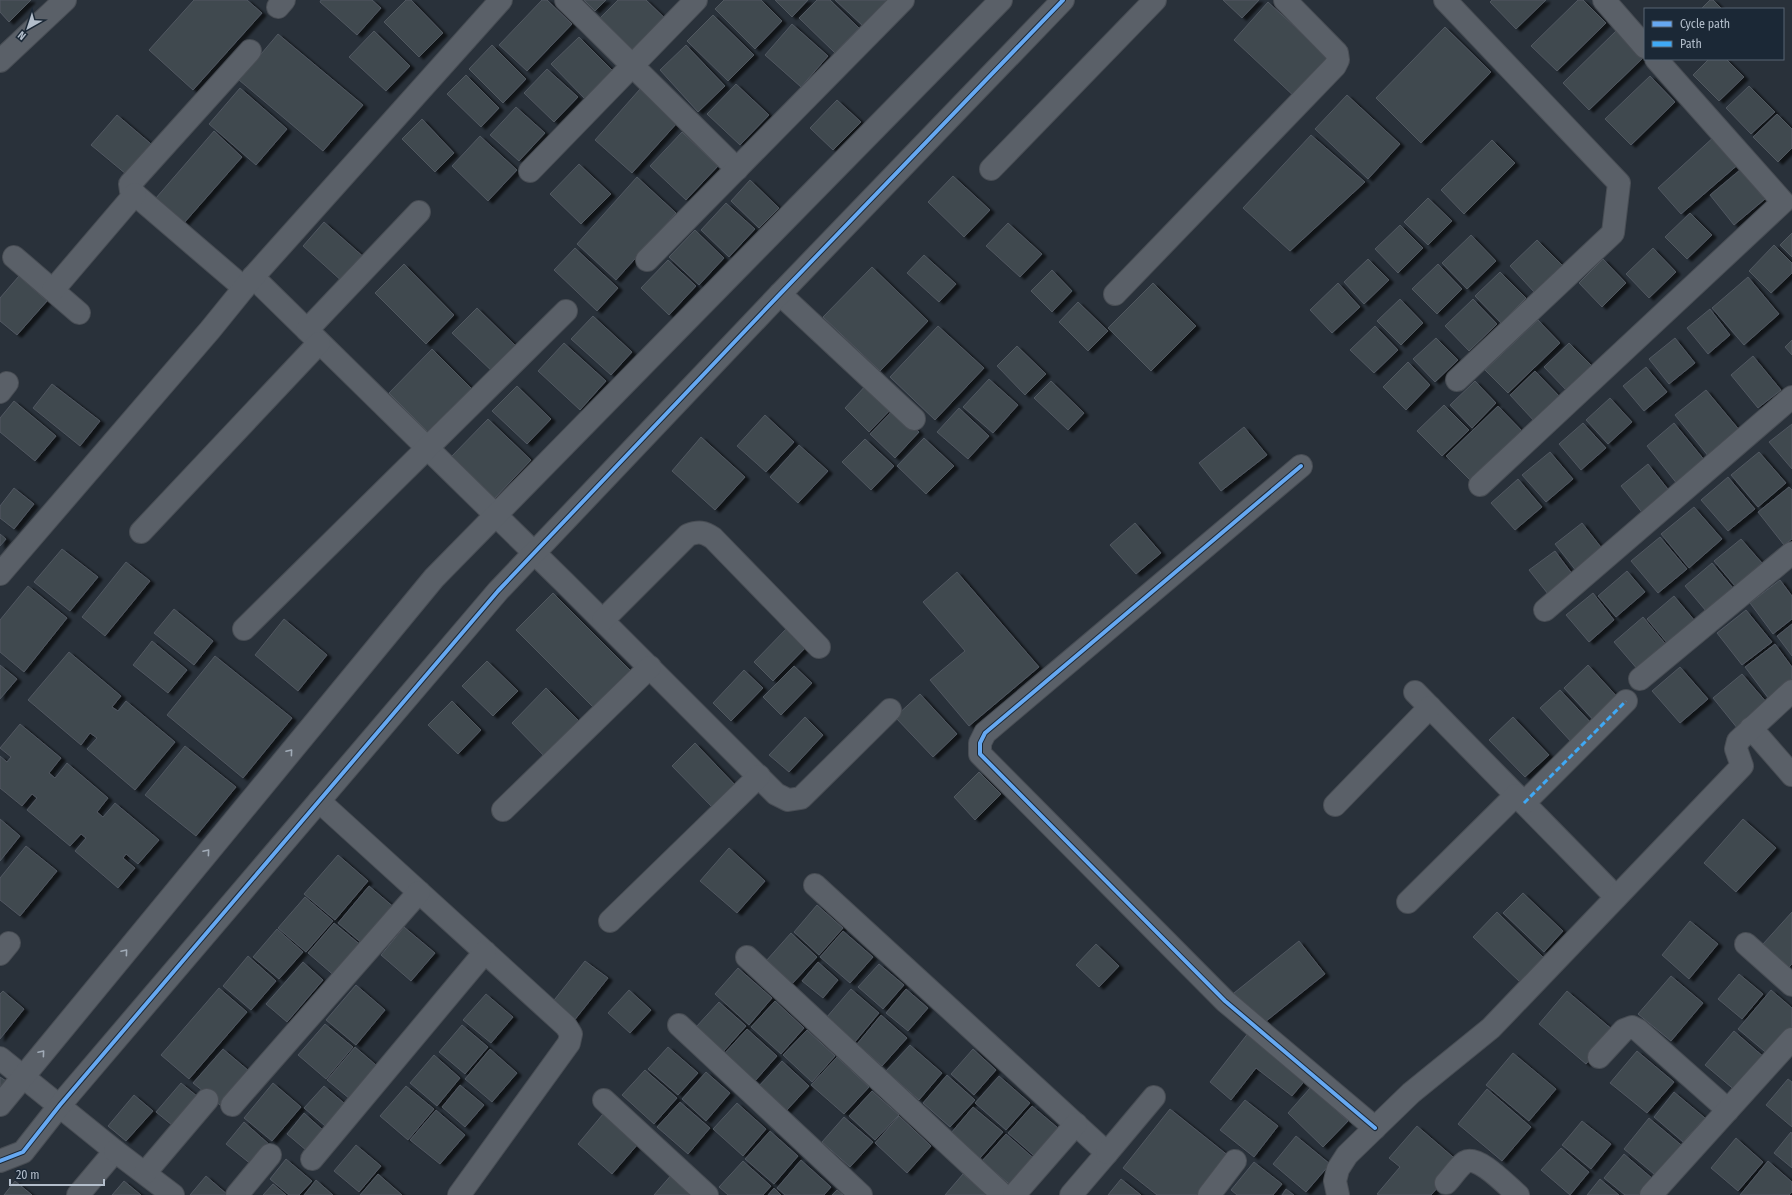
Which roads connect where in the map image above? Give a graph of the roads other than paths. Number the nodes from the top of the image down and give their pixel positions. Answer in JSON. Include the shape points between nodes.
{"nodes":[{"id":1,"x":64,"y":0,"type":"edge"},
{"id":2,"x":501,"y":0,"type":"edge"},
{"id":3,"x":566,"y":0,"type":"edge"},
{"id":4,"x":696,"y":0,"type":"edge"},
{"id":5,"x":903,"y":0,"type":"edge"},
{"id":6,"x":1001,"y":0,"type":"edge"},
{"id":7,"x":1062,"y":0,"type":"edge"},
{"id":8,"x":1155,"y":0,"type":"edge"},
{"id":9,"x":1285,"y":0,"type":"edge"},
{"id":10,"x":1445,"y":0,"type":"edge"},
{"id":11,"x":1604,"y":0,"type":"edge"},
{"id":12,"x":1644,"y":46,"type":"edge"},
{"id":13,"x":250,"y":51,"type":"dead end"},
{"id":14,"x":1657,"y":60,"type":"edge"},
{"id":15,"x":0,"y":61,"type":"edge"},
{"id":16,"x":632,"y":65,"type":"junction"},
{"id":17,"x":737,"y":169,"type":"junction"},
{"id":18,"x":991,"y":169,"type":"dead end"},
{"id":19,"x":530,"y":171,"type":"dead end"},
{"id":20,"x":135,"y":194,"type":"junction"},
{"id":21,"x":419,"y":212,"type":"dead end"},
{"id":22,"x":14,"y":257,"type":"dead end"},
{"id":23,"x":647,"y":260,"type":"dead end"},
{"id":24,"x":249,"y":283,"type":"junction"},
{"id":25,"x":54,"y":290,"type":"junction"},
{"id":26,"x":780,"y":294,"type":"junction"},
{"id":27,"x":1115,"y":294,"type":"dead end"},
{"id":28,"x":566,"y":311,"type":"dead end"},
{"id":29,"x":80,"y":313,"type":"dead end"},
{"id":30,"x":313,"y":336,"type":"junction"},
{"id":31,"x":1457,"y":380,"type":"dead end"},
{"id":32,"x":1792,"y":397,"type":"edge"},
{"id":33,"x":914,"y":419,"type":"dead end"},
{"id":34,"x":428,"y":448,"type":"junction"},
{"id":35,"x":1301,"y":466,"type":"dead end"},
{"id":36,"x":1480,"y":485,"type":"dead end"},
{"id":37,"x":496,"y":514,"type":"junction"},
{"id":38,"x":142,"y":532,"type":"dead end"},
{"id":39,"x":535,"y":552,"type":"junction"},
{"id":40,"x":1792,"y":553,"type":"edge"},
{"id":41,"x":0,"y":574,"type":"edge"},
{"id":42,"x":1545,"y":610,"type":"dead end"},
{"id":43,"x":603,"y":620,"type":"junction"},
{"id":44,"x":244,"y":629,"type":"dead end"},
{"id":45,"x":819,"y":647,"type":"dead end"},
{"id":46,"x":650,"y":667,"type":"junction"},
{"id":47,"x":1640,"y":679,"type":"dead end"},
{"id":48,"x":1792,"y":690,"type":"edge"},
{"id":49,"x":1415,"y":692,"type":"dead end"},
{"id":50,"x":1626,"y":701,"type":"dead end"},
{"id":51,"x":1430,"y":708,"type":"junction"},
{"id":52,"x":890,"y":710,"type":"dead end"},
{"id":53,"x":1751,"y":728,"type":"junction"},
{"id":54,"x":1792,"y":775,"type":"edge"},
{"id":55,"x":759,"y":776,"type":"junction"},
{"id":56,"x":1520,"y":799,"type":"junction"},
{"id":57,"x":319,"y":801,"type":"junction"},
{"id":58,"x":1335,"y":805,"type":"dead end"},
{"id":59,"x":503,"y":810,"type":"dead end"},
{"id":60,"x":815,"y":885,"type":"dead end"},
{"id":61,"x":419,"y":892,"type":"junction"},
{"id":62,"x":1616,"y":897,"type":"junction"},
{"id":63,"x":1408,"y":902,"type":"dead end"},
{"id":64,"x":610,"y":921,"type":"dead end"},
{"id":65,"x":1746,"y":944,"type":"dead end"},
{"id":66,"x":485,"y":952,"type":"junction"},
{"id":67,"x":747,"y":957,"type":"dead end"},
{"id":68,"x":1792,"y":985,"type":"edge"},
{"id":69,"x":679,"y":1025,"type":"dead end"},
{"id":70,"x":1792,"y":1039,"type":"edge"},
{"id":71,"x":1600,"y":1057,"type":"dead end"},
{"id":72,"x":0,"y":1058,"type":"edge"},
{"id":73,"x":23,"y":1076,"type":"junction"},
{"id":74,"x":1154,"y":1097,"type":"dead end"},
{"id":75,"x":207,"y":1100,"type":"dead end"},
{"id":76,"x":604,"y":1100,"type":"dead end"},
{"id":77,"x":0,"y":1105,"type":"edge"},
{"id":78,"x":60,"y":1105,"type":"junction"},
{"id":79,"x":232,"y":1105,"type":"dead end"},
{"id":80,"x":1728,"y":1110,"type":"junction"},
{"id":81,"x":1076,"y":1124,"type":"junction"},
{"id":82,"x":1375,"y":1128,"type":"junction"},
{"id":83,"x":115,"y":1151,"type":"junction"},
{"id":84,"x":1107,"y":1153,"type":"junction"},
{"id":85,"x":270,"y":1155,"type":"dead end"},
{"id":86,"x":312,"y":1159,"type":"dead end"},
{"id":87,"x":0,"y":1161,"type":"edge"},
{"id":88,"x":1235,"y":1161,"type":"dead end"},
{"id":89,"x":145,"y":1173,"type":"junction"},
{"id":90,"x":1446,"y":1183,"type":"dead end"},
{"id":91,"x":78,"y":1195,"type":"edge"},
{"id":92,"x":173,"y":1195,"type":"edge"},
{"id":93,"x":237,"y":1195,"type":"edge"},
{"id":94,"x":459,"y":1195,"type":"edge"},
{"id":95,"x":707,"y":1195,"type":"edge"},
{"id":96,"x":861,"y":1195,"type":"edge"},
{"id":97,"x":1003,"y":1195,"type":"edge"},
{"id":98,"x":1014,"y":1195,"type":"edge"},
{"id":99,"x":1071,"y":1195,"type":"edge"},
{"id":100,"x":1208,"y":1195,"type":"edge"},
{"id":101,"x":1338,"y":1195,"type":"edge"},
{"id":102,"x":1518,"y":1195,"type":"edge"},
{"id":103,"x":1651,"y":1195,"type":"edge"}],
"edges":[{"from":1,"to":15,"type":"street"},
{"from":2,"to":24,"type":"street"},
{"from":3,"to":16,"type":"street"},
{"from":4,"to":16,"type":"street"},
{"from":5,"to":17,"type":"street"},
{"from":6,"to":37,"type":"street"},
{"from":7,"to":26,"type":"street"},
{"from":8,"to":18,"type":"street"},
{"from":9,"to":27,"type":"street","via":[[1336,53],[1338,60],[1335,66]]},
{"from":10,"to":31,"type":"street","via":[[1619,183],[1613,233]]},
{"from":11,"to":12,"type":"street"},
{"from":13,"to":20,"type":"street","via":[[130,184],[131,191]]},
{"from":14,"to":36,"type":"street","via":[[1783,202]]},
{"from":16,"to":17,"type":"street"},
{"from":16,"to":19,"type":"street"},
{"from":17,"to":23,"type":"street"},
{"from":20,"to":24,"type":"street"},
{"from":20,"to":25,"type":"street"},
{"from":21,"to":30,"type":"street"},
{"from":22,"to":25,"type":"street"},
{"from":24,"to":30,"type":"street"},
{"from":24,"to":41,"type":"street"},
{"from":25,"to":29,"type":"street"},
{"from":26,"to":33,"type":"street"},
{"from":26,"to":39,"type":"street"},
{"from":28,"to":34,"type":"street"},
{"from":30,"to":34,"type":"street"},
{"from":30,"to":38,"type":"street"},
{"from":32,"to":42,"type":"street"},
{"from":34,"to":37,"type":"street"},
{"from":34,"to":44,"type":"street"},
{"from":35,"to":82,"type":"street","via":[[985,733],[980,743],[980,754],[1225,1001]]},
{"from":37,"to":39,"type":"street"},
{"from":73,"to":37,"type":"street","one_way":true,"via":[[434,578]]},
{"from":39,"to":43,"type":"street"},
{"from":39,"to":57,"type":"street","via":[[498,591]]},
{"from":40,"to":47,"type":"street"},
{"from":43,"to":45,"type":"street","via":[[688,535],[704,532],[713,538]]},
{"from":43,"to":46,"type":"street"},
{"from":46,"to":55,"type":"street"},
{"from":46,"to":59,"type":"street"},
{"from":48,"to":53,"type":"street"},
{"from":49,"to":51,"type":"street"},
{"from":50,"to":56,"type":"street"},
{"from":51,"to":56,"type":"street"},
{"from":51,"to":58,"type":"street"},
{"from":52,"to":55,"type":"street","via":[[801,798],[788,800],[776,794]]},
{"from":53,"to":54,"type":"street"},
{"from":53,"to":62,"type":"street","via":[[1738,741],[1736,749],[1742,766]]},
{"from":55,"to":64,"type":"street"},
{"from":56,"to":62,"type":"street"},
{"from":56,"to":63,"type":"street"},
{"from":57,"to":61,"type":"street"},
{"from":57,"to":78,"type":"street"},
{"from":60,"to":81,"type":"street"},
{"from":61,"to":66,"type":"street"},
{"from":61,"to":79,"type":"street"},
{"from":62,"to":82,"type":"street","via":[[1491,1028],[1411,1093]]},
{"from":65,"to":68,"type":"street"},
{"from":66,"to":86,"type":"street"},
{"from":66,"to":94,"type":"street","via":[[566,1026],[571,1034],[569,1043]]},
{"from":67,"to":97,"type":"street"},
{"from":69,"to":96,"type":"street"},
{"from":70,"to":80,"type":"street"},
{"from":71,"to":80,"type":"street","via":[[1624,1030],[1632,1027]]},
{"from":72,"to":73,"type":"street"},
{"from":73,"to":77,"type":"street"},
{"from":73,"to":78,"type":"street"},
{"from":74,"to":84,"type":"street"},
{"from":75,"to":89,"type":"street"},
{"from":76,"to":95,"type":"street"},
{"from":78,"to":83,"type":"street"},
{"from":78,"to":87,"type":"street","via":[[22,1152]]},
{"from":80,"to":103,"type":"street"},
{"from":81,"to":84,"type":"street"},
{"from":81,"to":98,"type":"street"},
{"from":82,"to":101,"type":"street","via":[[1347,1155],[1338,1169],[1335,1181]]},
{"from":83,"to":89,"type":"street"},
{"from":83,"to":91,"type":"street"},
{"from":84,"to":99,"type":"street"},
{"from":85,"to":93,"type":"street"},
{"from":88,"to":100,"type":"street"},
{"from":89,"to":92,"type":"street"},
{"from":90,"to":102,"type":"street","via":[[1466,1162],[1473,1160],[1482,1164]]}]}
